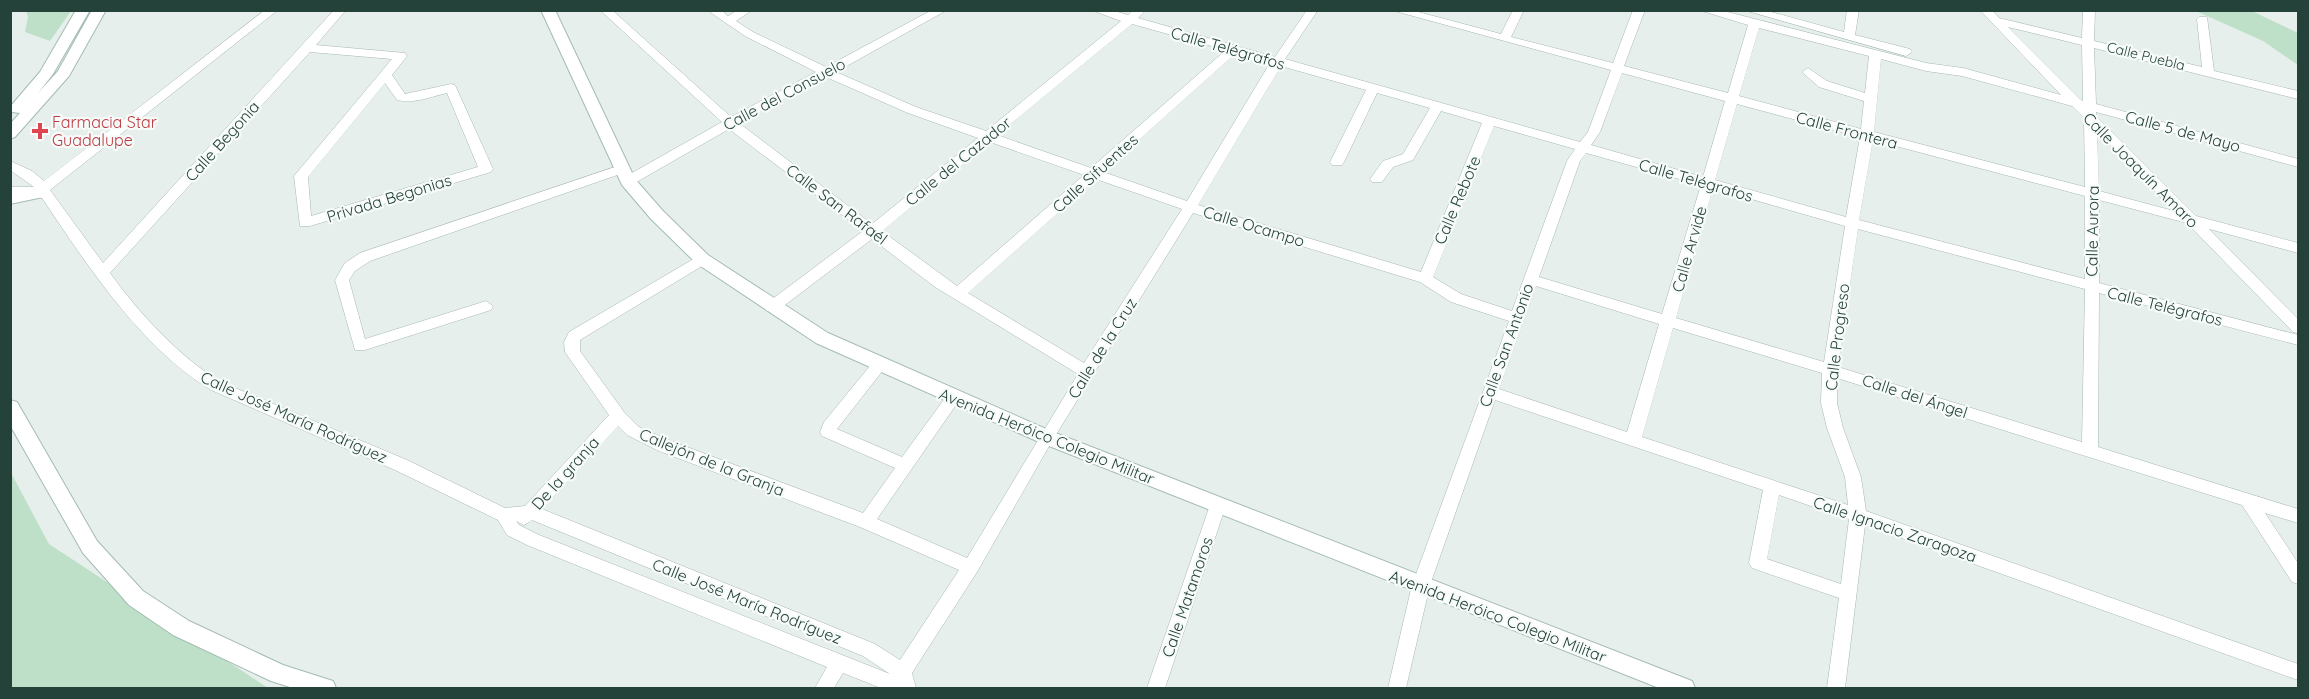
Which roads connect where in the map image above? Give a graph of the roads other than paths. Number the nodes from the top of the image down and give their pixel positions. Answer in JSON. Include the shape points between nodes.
{"nodes":[{"id":1,"x":83,"y":10,"type":"edge"},
{"id":2,"x":99,"y":10,"type":"edge"},
{"id":3,"x":273,"y":10,"type":"edge"},
{"id":4,"x":548,"y":10,"type":"edge"},
{"id":5,"x":605,"y":10,"type":"edge"},
{"id":6,"x":712,"y":10,"type":"edge"},
{"id":7,"x":747,"y":10,"type":"edge"},
{"id":8,"x":942,"y":10,"type":"edge"},
{"id":9,"x":1096,"y":10,"type":"edge"},
{"id":10,"x":1141,"y":10,"type":"edge"},
{"id":11,"x":1313,"y":10,"type":"edge"},
{"id":12,"x":1396,"y":10,"type":"edge"},
{"id":13,"x":1519,"y":10,"type":"edge"},
{"id":14,"x":1639,"y":10,"type":"edge"},
{"id":15,"x":1704,"y":10,"type":"edge"},
{"id":16,"x":1853,"y":10,"type":"edge"},
{"id":17,"x":2089,"y":10,"type":"edge"},
{"id":18,"x":337,"y":11,"type":"edge"},
{"id":19,"x":1766,"y":12,"type":"edge"},
{"id":20,"x":1989,"y":15,"type":"edge"},
{"id":21,"x":1751,"y":17,"type":"edge"},
{"id":22,"x":2203,"y":19,"type":"dead end"},
{"id":23,"x":1129,"y":20,"type":"junction"},
{"id":24,"x":728,"y":21,"type":"junction"},
{"id":25,"x":1849,"y":36,"type":"junction"},
{"id":26,"x":1503,"y":39,"type":"junction"},
{"id":27,"x":2087,"y":41,"type":"junction"},
{"id":28,"x":307,"y":48,"type":"junction"},
{"id":29,"x":1233,"y":50,"type":"junction"},
{"id":30,"x":1875,"y":55,"type":"junction"},
{"id":31,"x":1276,"y":62,"type":"junction"},
{"id":32,"x":1619,"y":70,"type":"junction"},
{"id":33,"x":826,"y":72,"type":"junction"},
{"id":34,"x":1808,"y":72,"type":"dead end"},
{"id":35,"x":1963,"y":72,"type":"junction"},
{"id":36,"x":2208,"y":72,"type":"junction"},
{"id":37,"x":386,"y":76,"type":"junction"},
{"id":38,"x":1373,"y":89,"type":"junction"},
{"id":39,"x":2298,"y":95,"type":"edge"},
{"id":40,"x":1733,"y":99,"type":"junction"},
{"id":41,"x":1871,"y":99,"type":"junction"},
{"id":42,"x":2072,"y":100,"type":"junction"},
{"id":43,"x":1437,"y":107,"type":"junction"},
{"id":44,"x":2091,"y":113,"type":"junction"},
{"id":45,"x":12,"y":114,"type":"edge"},
{"id":46,"x":1489,"y":122,"type":"junction"},
{"id":47,"x":730,"y":123,"type":"junction"},
{"id":48,"x":10,"y":134,"type":"edge"},
{"id":49,"x":990,"y":135,"type":"junction"},
{"id":50,"x":1868,"y":135,"type":"junction"},
{"id":51,"x":1584,"y":148,"type":"junction"},
{"id":52,"x":1336,"y":162,"type":"dead end"},
{"id":53,"x":2298,"y":163,"type":"edge"},
{"id":54,"x":10,"y":165,"type":"edge"},
{"id":55,"x":1095,"y":173,"type":"junction"},
{"id":56,"x":624,"y":175,"type":"junction"},
{"id":57,"x":1377,"y":179,"type":"dead end"},
{"id":58,"x":1708,"y":183,"type":"junction"},
{"id":59,"x":10,"y":191,"type":"edge"},
{"id":60,"x":42,"y":192,"type":"junction"},
{"id":61,"x":2092,"y":195,"type":"junction"},
{"id":62,"x":10,"y":199,"type":"edge"},
{"id":63,"x":1190,"y":207,"type":"junction"},
{"id":64,"x":2191,"y":220,"type":"junction"},
{"id":65,"x":1852,"y":223,"type":"junction"},
{"id":66,"x":873,"y":231,"type":"junction"},
{"id":67,"x":2298,"y":248,"type":"edge"},
{"id":68,"x":702,"y":259,"type":"junction"},
{"id":69,"x":102,"y":273,"type":"junction"},
{"id":70,"x":1425,"y":278,"type":"junction"},
{"id":71,"x":1530,"y":279,"type":"junction"},
{"id":72,"x":2091,"y":287,"type":"junction"},
{"id":73,"x":957,"y":294,"type":"junction"},
{"id":74,"x":486,"y":306,"type":"dead end"},
{"id":75,"x":772,"y":307,"type":"junction"},
{"id":76,"x":1516,"y":318,"type":"junction"},
{"id":77,"x":1669,"y":320,"type":"junction"},
{"id":78,"x":2298,"y":328,"type":"edge"},
{"id":79,"x":2298,"y":340,"type":"edge"},
{"id":80,"x":879,"y":365,"type":"junction"},
{"id":81,"x":1830,"y":370,"type":"junction"},
{"id":82,"x":1087,"y":372,"type":"junction"},
{"id":83,"x":1489,"y":392,"type":"junction"},
{"id":84,"x":953,"y":398,"type":"junction"},
{"id":85,"x":10,"y":407,"type":"edge"},
{"id":86,"x":618,"y":416,"type":"junction"},
{"id":87,"x":1046,"y":437,"type":"junction"},
{"id":88,"x":1633,"y":440,"type":"junction"},
{"id":89,"x":2090,"y":452,"type":"junction"},
{"id":90,"x":906,"y":466,"type":"junction"},
{"id":91,"x":1772,"y":486,"type":"junction"},
{"id":92,"x":2248,"y":501,"type":"junction"},
{"id":93,"x":1218,"y":505,"type":"junction"},
{"id":94,"x":530,"y":512,"type":"junction"},
{"id":95,"x":1858,"y":515,"type":"junction"},
{"id":96,"x":2298,"y":516,"type":"edge"},
{"id":97,"x":866,"y":522,"type":"junction"},
{"id":98,"x":509,"y":523,"type":"junction"},
{"id":99,"x":971,"y":567,"type":"junction"},
{"id":100,"x":2298,"y":577,"type":"edge"},
{"id":101,"x":1421,"y":585,"type":"junction"},
{"id":102,"x":1848,"y":594,"type":"junction"},
{"id":103,"x":839,"y":664,"type":"junction"},
{"id":104,"x":2298,"y":672,"type":"edge"},
{"id":105,"x":901,"y":683,"type":"edge"},
{"id":106,"x":325,"y":688,"type":"edge"},
{"id":107,"x":824,"y":688,"type":"edge"},
{"id":108,"x":1156,"y":688,"type":"edge"},
{"id":109,"x":1397,"y":688,"type":"edge"},
{"id":110,"x":1684,"y":688,"type":"edge"},
{"id":111,"x":1836,"y":688,"type":"edge"}],
"edges":[{"from":1,"to":45,"type":"main road","via":[[46,74]]},
{"from":2,"to":48,"type":"main road","via":[[64,73]]},
{"from":3,"to":60,"type":"street"},
{"from":4,"to":56,"type":"main road","name":"Avenida Heróico Colegio Militar"},
{"from":5,"to":47,"type":"street","name":"Calle San Rafaél"},
{"from":6,"to":24,"type":"street","name":"Calle Ocampo"},
{"from":7,"to":24,"type":"street"},
{"from":8,"to":33,"type":"street","name":"Calle del Consuelo"},
{"from":9,"to":23,"type":"street","name":"Calle Telégrafos"},
{"from":10,"to":23,"type":"street","name":"Calle del Cazador"},
{"from":11,"to":31,"type":"street","name":"Calle de la Cruz"},
{"from":12,"to":26,"type":"street","name":"Calle Frontera"},
{"from":13,"to":26,"type":"street"},
{"from":14,"to":32,"type":"street","name":"Calle San Antonio"},
{"from":15,"to":21,"type":"street"},
{"from":16,"to":25,"type":"street"},
{"from":17,"to":27,"type":"street","name":"Calle Aurora"},
{"from":18,"to":28,"type":"street","name":"Calle Begonia"},
{"from":19,"to":21,"type":"street"},
{"from":19,"to":25,"type":"street"},
{"from":20,"to":27,"type":"street","name":"Calle Puebla"},
{"from":20,"to":42,"type":"street","name":"Calle Joaquín Amaro"},
{"from":21,"to":30,"type":"street"},
{"from":21,"to":40,"type":"street","name":"Calle Arvide"},
{"from":22,"to":36,"type":"street"},
{"from":23,"to":29,"type":"street","name":"Calle Telégrafos"},
{"from":23,"to":49,"type":"street","name":"Calle del Cazador"},
{"from":24,"to":33,"type":"street","name":"Calle Ocampo"},
{"from":25,"to":35,"type":"street","via":[[1929,58]]},
{"from":26,"to":32,"type":"street","name":"Calle Frontera"},
{"from":27,"to":36,"type":"street","name":"Calle Puebla"},
{"from":27,"to":44,"type":"street","name":"Calle Aurora"},
{"from":28,"to":37,"type":"street","name":"Privada Begonias","via":[[401,56]]},
{"from":28,"to":69,"type":"street","name":"Calle Begonia"},
{"from":29,"to":31,"type":"street","name":"Calle Telégrafos"},
{"from":29,"to":55,"type":"street","name":"Calle Sifuentes"},
{"from":30,"to":35,"type":"street"},
{"from":30,"to":41,"type":"street","name":"Calle Progreso"},
{"from":31,"to":38,"type":"street","name":"Calle Telégrafos"},
{"from":31,"to":63,"type":"street","name":"Calle de la Cruz"},
{"from":32,"to":40,"type":"street","name":"Calle Frontera"},
{"from":32,"to":51,"type":"street","name":"Calle San Antonio"},
{"from":33,"to":47,"type":"street","name":"Calle del Consuelo"},
{"from":33,"to":49,"type":"street","name":"Calle Ocampo","via":[[912,110]]},
{"from":34,"to":41,"type":"street","via":[[1823,84]]},
{"from":35,"to":42,"type":"street"},
{"from":36,"to":39,"type":"street","name":"Calle Puebla"},
{"from":37,"to":37,"type":"street","name":"Privada Begonias","via":[[301,176],[305,223],[486,169],[451,87],[401,97]]},
{"from":38,"to":43,"type":"street","name":"Calle Telégrafos"},
{"from":38,"to":52,"type":"street"},
{"from":40,"to":50,"type":"street","name":"Calle Frontera"},
{"from":40,"to":58,"type":"street","name":"Calle Arvide"},
{"from":41,"to":50,"type":"street","name":"Calle Progreso"},
{"from":42,"to":44,"type":"street","name":"Calle Joaquín Amaro"},
{"from":43,"to":46,"type":"street","name":"Calle Telégrafos"},
{"from":43,"to":57,"type":"street","via":[[1408,157],[1388,164]]},
{"from":44,"to":53,"type":"street","name":"Calle 5 de Mayo"},
{"from":44,"to":61,"type":"street","name":"Calle Aurora"},
{"from":44,"to":64,"type":"street","name":"Calle Joaquín Amaro"},
{"from":46,"to":51,"type":"street","name":"Calle Telégrafos"},
{"from":46,"to":70,"type":"street","name":"Calle Rebote"},
{"from":47,"to":56,"type":"street","name":"Calle del Consuelo"},
{"from":47,"to":66,"type":"street","name":"Calle San Rafaél"},
{"from":49,"to":55,"type":"street","name":"Calle Ocampo"},
{"from":49,"to":66,"type":"street","name":"Calle del Cazador"},
{"from":50,"to":61,"type":"street","name":"Calle Frontera"},
{"from":50,"to":65,"type":"street","name":"Calle Progreso"},
{"from":51,"to":58,"type":"street","name":"Calle Telégrafos"},
{"from":51,"to":71,"type":"street","name":"Calle San Antonio","via":[[1574,161]]},
{"from":54,"to":60,"type":"street","name":"Calle José María Rodríguez","via":[[39,182]]},
{"from":55,"to":63,"type":"street","name":"Calle Ocampo"},
{"from":55,"to":73,"type":"street","name":"Calle Sifuentes"},
{"from":56,"to":68,"type":"main road","name":"Avenida Heróico Colegio Militar","via":[[657,215]]},
{"from":56,"to":74,"type":"street","name":"Calle del Consuelo","via":[[365,257],[350,267],[342,280],[360,346]]},
{"from":58,"to":65,"type":"street","name":"Calle Telégrafos"},
{"from":58,"to":77,"type":"street","name":"Calle Arvide"},
{"from":59,"to":60,"type":"street"},
{"from":60,"to":62,"type":"main road"},
{"from":60,"to":69,"type":"street","name":"Calle José María Rodríguez"},
{"from":61,"to":64,"type":"street","name":"Calle Frontera"},
{"from":61,"to":72,"type":"street","name":"Calle Aurora"},
{"from":63,"to":70,"type":"street","name":"Calle Ocampo"},
{"from":63,"to":82,"type":"street","name":"Calle de la Cruz"},
{"from":64,"to":67,"type":"street","name":"Calle Frontera"},
{"from":64,"to":78,"type":"street","name":"Calle Joaquín Amaro"},
{"from":65,"to":72,"type":"street","name":"Calle Telégrafos"},
{"from":65,"to":81,"type":"street","name":"Calle Progreso"},
{"from":66,"to":73,"type":"street","name":"Calle San Rafaél"},
{"from":66,"to":75,"type":"street","name":"Calle del Cazador"},
{"from":68,"to":75,"type":"main road","name":"Avenida Heróico Colegio Militar"},
{"from":68,"to":86,"type":"street","name":"Callejón de la Granja","via":[[574,336],[573,352]]},
{"from":69,"to":98,"type":"street","name":"Calle José María Rodríguez","via":[[191,371],[216,386],[401,465]]},
{"from":70,"to":76,"type":"street","name":"Calle Ocampo","via":[[1456,299]]},
{"from":71,"to":76,"type":"street","name":"Calle San Antonio"},
{"from":71,"to":77,"type":"street","name":"Calle del Ángel"},
{"from":72,"to":79,"type":"street","name":"Calle Telégrafos"},
{"from":72,"to":89,"type":"street","name":"Calle Aurora"},
{"from":73,"to":82,"type":"street","name":"Calle San Rafaél"},
{"from":75,"to":80,"type":"main road","name":"Avenida Heróico Colegio Militar","via":[[822,338]]},
{"from":76,"to":83,"type":"street","name":"Calle San Antonio"},
{"from":77,"to":81,"type":"street","name":"Calle del Ángel"},
{"from":77,"to":88,"type":"street","name":"Calle Arvide"},
{"from":80,"to":84,"type":"main road","name":"Avenida Heróico Colegio Militar"},
{"from":80,"to":90,"type":"street","via":[[828,432]]},
{"from":81,"to":89,"type":"street","name":"Calle del Ángel"},
{"from":81,"to":95,"type":"street","name":"Calle Progreso","via":[[1829,403],[1853,477]]},
{"from":82,"to":87,"type":"street","name":"Calle de la Cruz"},
{"from":83,"to":88,"type":"street","name":"Calle Ignacio Zaragoza"},
{"from":83,"to":101,"type":"street","name":"Calle San Antonio"},
{"from":84,"to":87,"type":"main road","name":"Avenida Heróico Colegio Militar"},
{"from":84,"to":90,"type":"street"},
{"from":85,"to":106,"type":"main road","via":[[90,547],[136,598],[181,628],[279,674]]},
{"from":86,"to":94,"type":"street","name":"De la granja"},
{"from":86,"to":97,"type":"street","name":"Callejón de la Granja","via":[[633,431],[664,446]]},
{"from":87,"to":93,"type":"main road","name":"Avenida Heróico Colegio Militar"},
{"from":87,"to":99,"type":"street","name":"Calle de la Cruz"},
{"from":88,"to":91,"type":"street","name":"Calle Ignacio Zaragoza"},
{"from":89,"to":92,"type":"street","name":"Calle del Ángel"},
{"from":90,"to":97,"type":"street"},
{"from":91,"to":95,"type":"street","name":"Calle Ignacio Zaragoza"},
{"from":91,"to":102,"type":"street","via":[[1758,563]]},
{"from":92,"to":96,"type":"street","name":"Calle del Ángel"},
{"from":92,"to":100,"type":"street"},
{"from":93,"to":101,"type":"main road","name":"Avenida Heróico Colegio Militar"},
{"from":93,"to":108,"type":"street","name":"Calle Matamoros"},
{"from":94,"to":98,"type":"street","name":"Calle José María Rodríguez"},
{"from":94,"to":105,"type":"street","name":"Calle José María Rodríguez","via":[[869,650]]},
{"from":95,"to":102,"type":"street","name":"Calle Progreso"},
{"from":95,"to":104,"type":"street","name":"Calle Ignacio Zaragoza"},
{"from":97,"to":99,"type":"street","name":"Callejón de la Granja"},
{"from":98,"to":103,"type":"street","name":"Calle José María Rodríguez"},
{"from":99,"to":105,"type":"street","name":"Calle de la Cruz"},
{"from":101,"to":109,"type":"street","name":"Calle San Antonio"},
{"from":101,"to":110,"type":"main road","name":"Avenida Heróico Colegio Militar"},
{"from":102,"to":111,"type":"street","name":"Calle Progreso"},
{"from":103,"to":105,"type":"street","name":"Calle José María Rodríguez"},
{"from":103,"to":107,"type":"street"}]}
